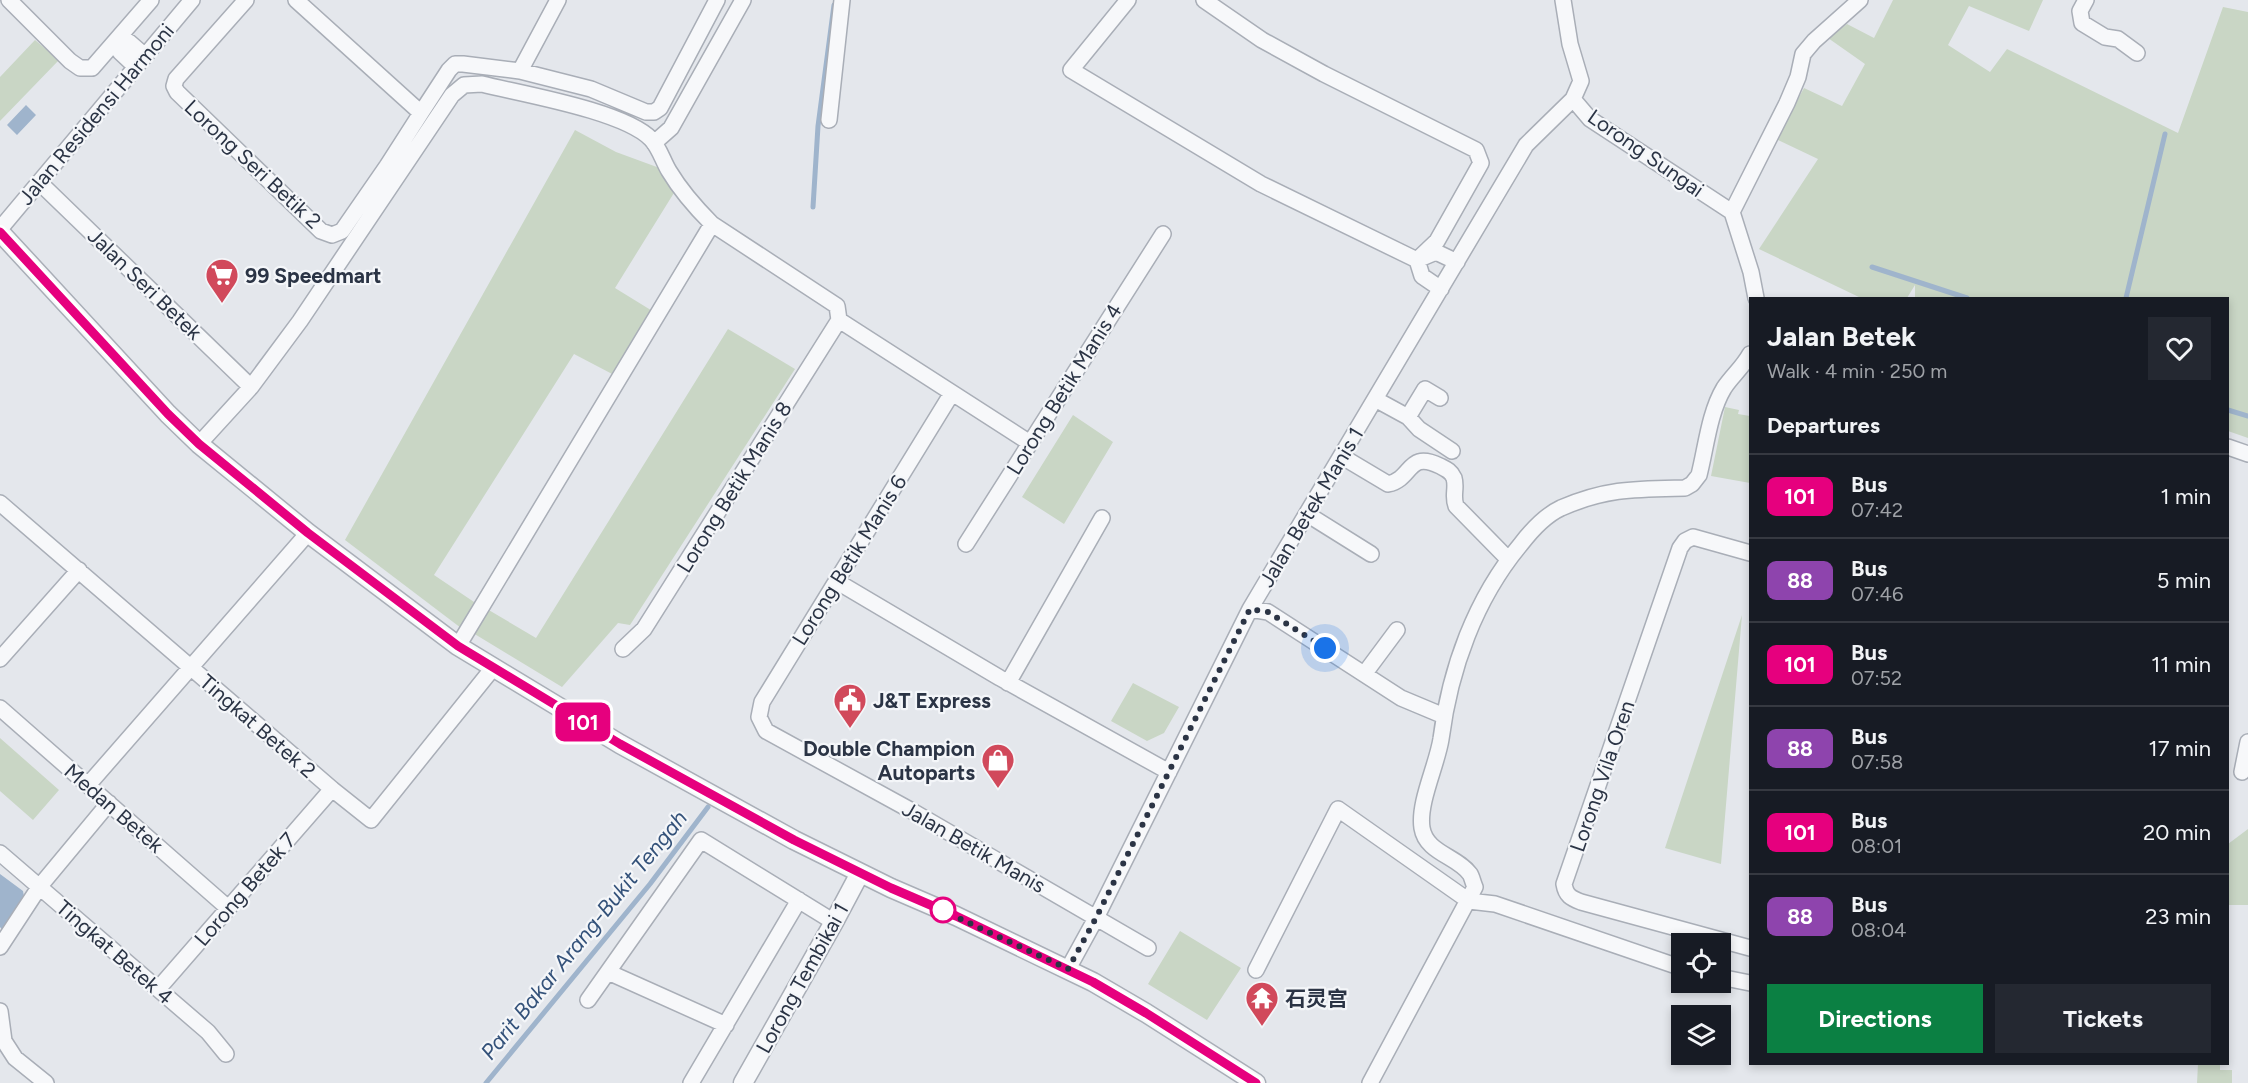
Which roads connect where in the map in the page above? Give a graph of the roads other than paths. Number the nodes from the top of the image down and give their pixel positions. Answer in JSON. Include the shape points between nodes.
{"nodes":[{"id":1,"x":9,"y":0,"type":"edge"},
{"id":2,"x":151,"y":0,"type":"edge"},
{"id":3,"x":192,"y":0,"type":"edge"},
{"id":4,"x":246,"y":0,"type":"edge"},
{"id":5,"x":296,"y":0,"type":"edge"},
{"id":6,"x":558,"y":0,"type":"edge"},
{"id":7,"x":717,"y":0,"type":"edge"},
{"id":8,"x":743,"y":0,"type":"edge"},
{"id":9,"x":842,"y":0,"type":"edge"},
{"id":10,"x":1128,"y":0,"type":"edge"},
{"id":11,"x":1204,"y":0,"type":"edge"},
{"id":12,"x":1563,"y":0,"type":"edge"},
{"id":13,"x":1860,"y":0,"type":"edge"},
{"id":14,"x":2086,"y":0,"type":"edge"},
{"id":15,"x":121,"y":44,"type":"junction"},
{"id":16,"x":2137,"y":53,"type":"dead end"},
{"id":17,"x":140,"y":62,"type":"junction"},
{"id":18,"x":520,"y":71,"type":"junction"},
{"id":19,"x":1573,"y":99,"type":"junction"},
{"id":20,"x":421,"y":113,"type":"junction"},
{"id":21,"x":829,"y":120,"type":"dead end"},
{"id":22,"x":654,"y":143,"type":"junction"},
{"id":23,"x":39,"y":182,"type":"junction"},
{"id":24,"x":1732,"y":212,"type":"junction"},
{"id":25,"x":712,"y":224,"type":"junction"},
{"id":26,"x":0,"y":230,"type":"edge"},
{"id":27,"x":1162,"y":234,"type":"dead end"},
{"id":28,"x":1417,"y":260,"type":"junction"},
{"id":29,"x":1457,"y":262,"type":"junction"},
{"id":30,"x":1441,"y":289,"type":"junction"},
{"id":31,"x":1756,"y":297,"type":"edge"},
{"id":32,"x":839,"y":320,"type":"junction"},
{"id":33,"x":1749,"y":355,"type":"edge"},
{"id":34,"x":251,"y":387,"type":"junction"},
{"id":35,"x":952,"y":393,"type":"junction"},
{"id":36,"x":1440,"y":398,"type":"dead end"},
{"id":37,"x":1375,"y":399,"type":"junction"},
{"id":38,"x":1408,"y":417,"type":"junction"},
{"id":39,"x":1030,"y":443,"type":"junction"},
{"id":40,"x":199,"y":444,"type":"junction"},
{"id":41,"x":2229,"y":447,"type":"edge"},
{"id":42,"x":1452,"y":451,"type":"dead end"},
{"id":43,"x":2248,"y":454,"type":"edge"},
{"id":44,"x":1341,"y":456,"type":"junction"},
{"id":45,"x":0,"y":503,"type":"edge"},
{"id":46,"x":1307,"y":514,"type":"junction"},
{"id":47,"x":1102,"y":518,"type":"dead end"},
{"id":48,"x":308,"y":533,"type":"junction"},
{"id":49,"x":966,"y":544,"type":"dead end"},
{"id":50,"x":1749,"y":553,"type":"edge"},
{"id":51,"x":1371,"y":554,"type":"dead end"},
{"id":52,"x":1508,"y":559,"type":"junction"},
{"id":53,"x":79,"y":570,"type":"junction"},
{"id":54,"x":836,"y":581,"type":"junction"},
{"id":55,"x":1250,"y":609,"type":"junction"},
{"id":56,"x":1397,"y":630,"type":"dead end"},
{"id":57,"x":458,"y":646,"type":"junction"},
{"id":58,"x":622,"y":649,"type":"dead end"},
{"id":59,"x":0,"y":659,"type":"edge"},
{"id":60,"x":190,"y":667,"type":"junction"},
{"id":61,"x":493,"y":668,"type":"junction"},
{"id":62,"x":1365,"y":673,"type":"junction"},
{"id":63,"x":1008,"y":683,"type":"junction"},
{"id":64,"x":0,"y":708,"type":"edge"},
{"id":65,"x":1444,"y":716,"type":"junction"},
{"id":66,"x":766,"y":731,"type":"joint"},
{"id":67,"x":2248,"y":742,"type":"edge"},
{"id":68,"x":1169,"y":772,"type":"junction"},
{"id":69,"x":2239,"y":772,"type":"edge"},
{"id":70,"x":88,"y":784,"type":"junction"},
{"id":71,"x":332,"y":789,"type":"junction"},
{"id":72,"x":109,"y":803,"type":"junction"},
{"id":73,"x":0,"y":852,"type":"edge"},
{"id":74,"x":860,"y":873,"type":"junction"},
{"id":75,"x":40,"y":886,"type":"junction"},
{"id":76,"x":799,"y":900,"type":"junction"},
{"id":77,"x":1469,"y":901,"type":"junction"},
{"id":78,"x":228,"y":908,"type":"junction"},
{"id":79,"x":1096,"y":918,"type":"junction"},
{"id":80,"x":834,"y":922,"type":"junction"},
{"id":81,"x":0,"y":947,"type":"edge"},
{"id":82,"x":1148,"y":948,"type":"dead end"},
{"id":83,"x":1749,"y":948,"type":"edge"},
{"id":84,"x":1671,"y":964,"type":"edge"},
{"id":85,"x":1068,"y":969,"type":"junction"},
{"id":86,"x":1256,"y":970,"type":"dead end"},
{"id":87,"x":608,"y":972,"type":"junction"},
{"id":88,"x":1731,"y":979,"type":"edge"},
{"id":89,"x":1749,"y":983,"type":"edge"},
{"id":90,"x":158,"y":989,"type":"junction"},
{"id":91,"x":588,"y":1000,"type":"dead end"},
{"id":92,"x":0,"y":1011,"type":"edge"},
{"id":93,"x":726,"y":1025,"type":"junction"},
{"id":94,"x":226,"y":1054,"type":"dead end"},
{"id":95,"x":46,"y":1083,"type":"edge"},
{"id":96,"x":691,"y":1083,"type":"edge"},
{"id":97,"x":743,"y":1083,"type":"edge"},
{"id":98,"x":1256,"y":1083,"type":"edge"},
{"id":99,"x":1370,"y":1083,"type":"edge"}],
"edges":[{"from":1,"to":15,"type":"street","via":[[80,68],[92,68]]},
{"from":2,"to":15,"type":"street"},
{"from":3,"to":17,"type":"street","name":"Jalan Residensi Harmoni"},
{"from":4,"to":20,"type":"street","name":"Lorong Seri Betik 2","via":[[174,86],[321,231],[332,235],[342,231]]},
{"from":5,"to":20,"type":"street"},
{"from":6,"to":18,"type":"street"},
{"from":7,"to":18,"type":"street","via":[[660,108],[654,112],[591,88]]},
{"from":8,"to":22,"type":"street","via":[[672,128]]},
{"from":9,"to":21,"type":"street"},
{"from":10,"to":28,"type":"street","via":[[1071,70],[1261,184]]},
{"from":11,"to":28,"type":"street","via":[[1313,69],[1476,150],[1481,163],[1437,241]]},
{"from":12,"to":19,"type":"street","name":"Lorong Sungai","via":[[1581,81]]},
{"from":13,"to":24,"type":"street","via":[[1803,54],[1787,103]]},
{"from":14,"to":16,"type":"street","via":[[2080,12],[2082,23],[2105,37],[2118,39]]},
{"from":15,"to":17,"type":"street"},
{"from":17,"to":23,"type":"street","name":"Jalan Residensi Harmoni"},
{"from":18,"to":20,"type":"street","via":[[455,64]]},
{"from":19,"to":24,"type":"street","name":"Lorong Sungai","via":[[1590,119]]},
{"from":19,"to":29,"type":"street","name":"Jalan Betek Manis 1","via":[[1526,145]]},
{"from":22,"to":25,"type":"street","via":[[696,209]]},
{"from":22,"to":34,"type":"street","via":[[643,132],[593,111],[482,84],[464,85],[452,95]]},
{"from":23,"to":26,"type":"street","name":"Jalan Residensi Harmoni"},
{"from":23,"to":34,"type":"street","name":"Jalan Seri Betek"},
{"from":24,"to":31,"type":"street"},
{"from":25,"to":32,"type":"street","via":[[837,306]]},
{"from":25,"to":57,"type":"street"},
{"from":26,"to":40,"type":"street"},
{"from":27,"to":39,"type":"street","name":"Lorong Betik Manis 4"},
{"from":28,"to":29,"type":"street","via":[[1436,252]]},
{"from":28,"to":30,"type":"street","via":[[1422,276]]},
{"from":29,"to":30,"type":"street","name":"Jalan Betek Manis 1"},
{"from":30,"to":37,"type":"street","name":"Jalan Betek Manis 1"},
{"from":32,"to":35,"type":"street"},
{"from":32,"to":58,"type":"street","name":"Lorong Betik Manis 8","via":[[644,629]]},
{"from":33,"to":52,"type":"street","via":[[1721,395],[1699,475],[1692,484],[1685,488],[1606,492],[1559,509],[1532,530]]},
{"from":34,"to":40,"type":"street"},
{"from":35,"to":39,"type":"street"},
{"from":35,"to":54,"type":"street","name":"Lorong Betik Manis 6"},
{"from":36,"to":38,"type":"street","via":[[1425,389]]},
{"from":37,"to":38,"type":"street"},
{"from":37,"to":44,"type":"street","name":"Jalan Betek Manis 1"},
{"from":38,"to":42,"type":"street"},
{"from":39,"to":49,"type":"street","name":"Lorong Betik Manis 4"},
{"from":40,"to":48,"type":"street"},
{"from":41,"to":43,"type":"street"},
{"from":44,"to":46,"type":"street","name":"Jalan Betek Manis 1"},
{"from":44,"to":52,"type":"street","via":[[1388,484],[1416,461],[1424,460],[1448,470],[1455,480],[1456,506]]},
{"from":45,"to":53,"type":"street","name":"Tingkat Betek 2"},
{"from":46,"to":51,"type":"street"},
{"from":46,"to":55,"type":"street","name":"Jalan Betek Manis 1"},
{"from":47,"to":63,"type":"street"},
{"from":48,"to":57,"type":"street"},
{"from":48,"to":60,"type":"street"},
{"from":50,"to":83,"type":"street","name":"Lorong Vila Oren","via":[[1693,537],[1680,548],[1564,884],[1570,898],[1581,902]]},
{"from":52,"to":65,"type":"street","via":[[1480,606],[1459,656]]},
{"from":53,"to":59,"type":"street"},
{"from":53,"to":60,"type":"street","name":"Tingkat Betek 2"},
{"from":54,"to":63,"type":"street"},
{"from":54,"to":66,"type":"street","name":"Lorong Betik Manis 6","via":[[762,702],[759,717]]},
{"from":55,"to":62,"type":"street","via":[[1268,612]]},
{"from":55,"to":68,"type":"street","name":"Jalan Betek Manis 1"},
{"from":56,"to":62,"type":"street"},
{"from":57,"to":61,"type":"street"},
{"from":60,"to":70,"type":"street"},
{"from":60,"to":71,"type":"street","name":"Tingkat Betek 2"},
{"from":61,"to":71,"type":"street","name":"Tingkat Betek 2","via":[[371,820]]},
{"from":61,"to":74,"type":"street","via":[[620,744]]},
{"from":62,"to":65,"type":"street","via":[[1401,698]]},
{"from":63,"to":68,"type":"street"},
{"from":64,"to":70,"type":"street","name":"Medan Betek"},
{"from":65,"to":77,"type":"street","via":[[1422,830],[1437,850],[1471,874],[1475,887]]},
{"from":66,"to":79,"type":"street","name":"Jalan Betik Manis"},
{"from":67,"to":69,"type":"street"},
{"from":68,"to":79,"type":"street","name":"Jalan Betek Manis 1"},
{"from":70,"to":72,"type":"street","name":"Medan Betek"},
{"from":71,"to":78,"type":"street","name":"Lorong Betek 7"},
{"from":72,"to":75,"type":"street"},
{"from":72,"to":78,"type":"street","name":"Medan Betek"},
{"from":73,"to":75,"type":"street","name":"Tingkat Betek 4"},
{"from":74,"to":80,"type":"street","name":"Lorong Tembikai 1"},
{"from":74,"to":85,"type":"street"},
{"from":75,"to":81,"type":"street"},
{"from":75,"to":90,"type":"street","name":"Tingkat Betek 4"},
{"from":76,"to":80,"type":"street"},
{"from":76,"to":87,"type":"street","via":[[701,840]]},
{"from":76,"to":93,"type":"street"},
{"from":77,"to":84,"type":"street","via":[[1495,904]]},
{"from":77,"to":86,"type":"street","via":[[1338,810]]},
{"from":77,"to":99,"type":"street"},
{"from":78,"to":90,"type":"street","name":"Lorong Betek 7"},
{"from":79,"to":82,"type":"street","name":"Jalan Betik Manis"},
{"from":79,"to":85,"type":"street","name":"Jalan Betek Manis 1"},
{"from":80,"to":97,"type":"street","name":"Lorong Tembikai 1"},
{"from":85,"to":98,"type":"street"},
{"from":87,"to":91,"type":"street"},
{"from":87,"to":93,"type":"street"},
{"from":88,"to":89,"type":"street"},
{"from":90,"to":94,"type":"street","name":"Tingkat Betek 4","via":[[208,1032]]},
{"from":92,"to":95,"type":"street","via":[[4,1041],[15,1058]]},
{"from":93,"to":96,"type":"street"}]}
